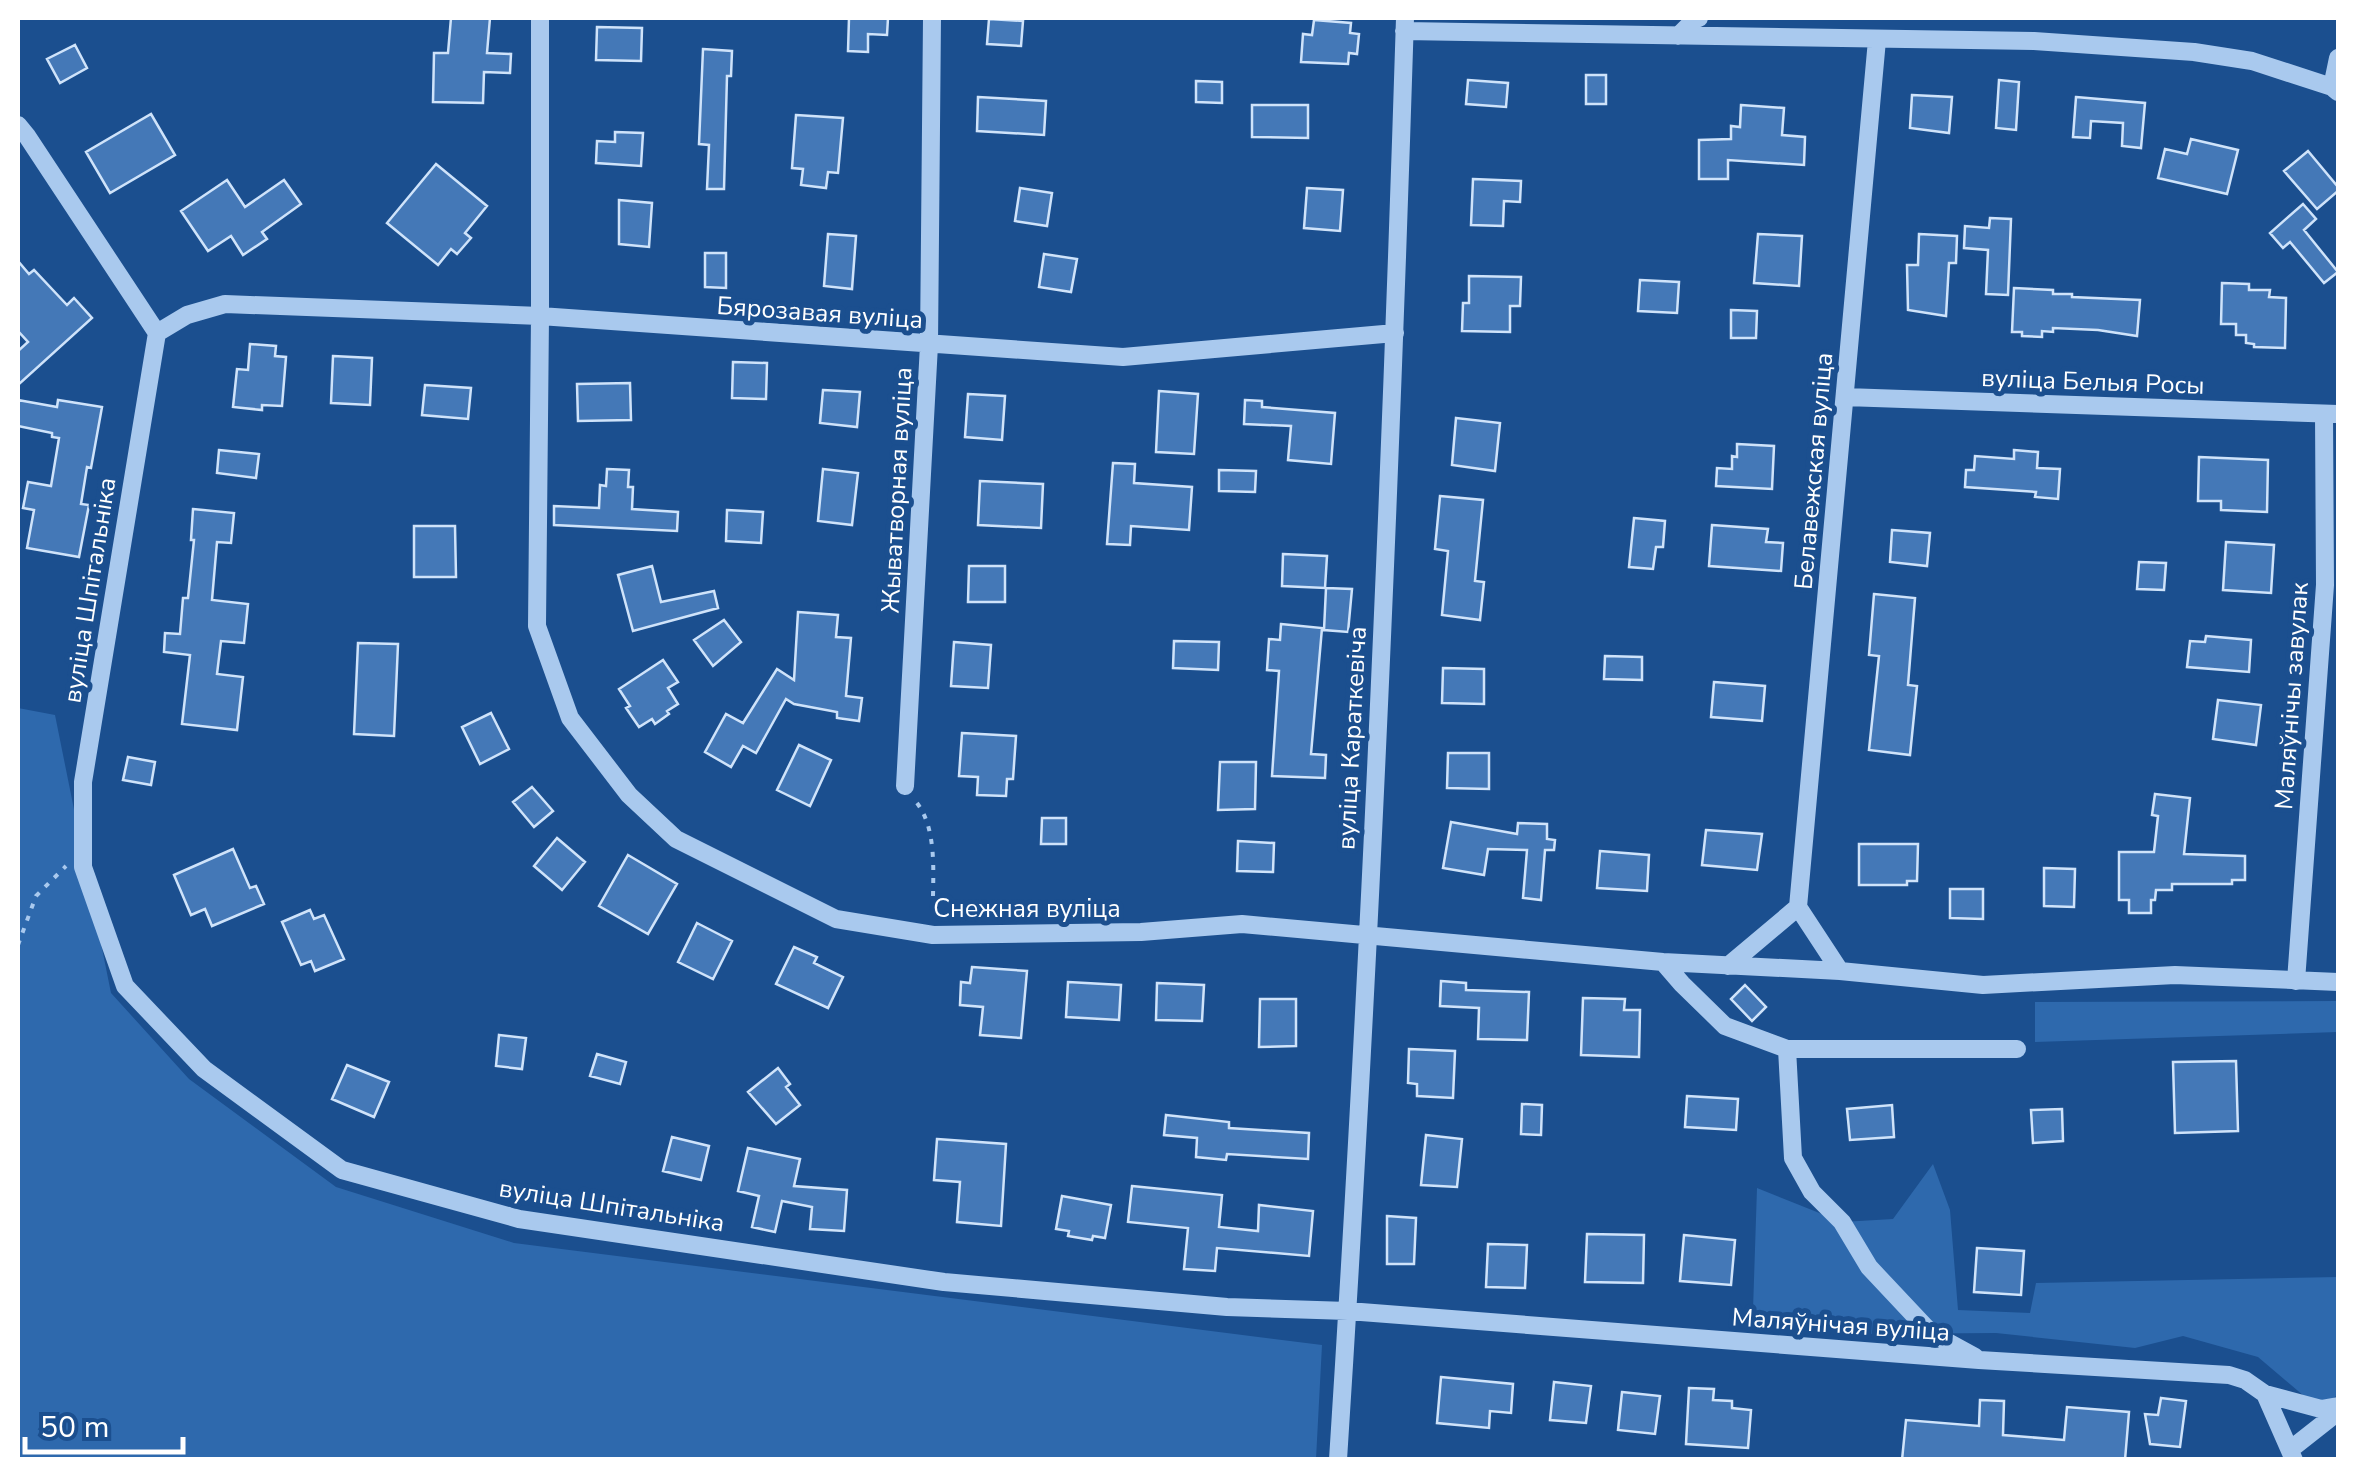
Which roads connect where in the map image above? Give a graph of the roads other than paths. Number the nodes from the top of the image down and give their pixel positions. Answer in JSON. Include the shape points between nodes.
{"nodes":[{"id":1,"x":540,"y":18,"type":"edge"},
{"id":2,"x":932,"y":18,"type":"edge"},
{"id":3,"x":1699,"y":18,"type":"edge"},
{"id":4,"x":1405,"y":24,"type":"edge"},
{"id":5,"x":1678,"y":36,"type":"junction"},
{"id":6,"x":1876,"y":40,"type":"junction"},
{"id":7,"x":2338,"y":58,"type":"edge"},
{"id":8,"x":2335,"y":90,"type":"edge"},
{"id":9,"x":18,"y":125,"type":"edge"},
{"id":10,"x":540,"y":316,"type":"junction"},
{"id":11,"x":157,"y":333,"type":"junction"},
{"id":12,"x":1395,"y":333,"type":"junction"},
{"id":13,"x":929,"y":345,"type":"junction"},
{"id":14,"x":1845,"y":397,"type":"junction"},
{"id":15,"x":2331,"y":414,"type":"edge"},
{"id":16,"x":904,"y":786,"type":"road end"},
{"id":17,"x":1798,"y":907,"type":"junction"},
{"id":18,"x":1367,"y":936,"type":"junction"},
{"id":19,"x":1664,"y":962,"type":"junction"},
{"id":20,"x":1728,"y":966,"type":"junction"},
{"id":21,"x":1840,"y":971,"type":"junction"},
{"id":22,"x":2296,"y":981,"type":"junction"},
{"id":23,"x":2338,"y":982,"type":"edge"},
{"id":24,"x":2017,"y":1048,"type":"dead end"},
{"id":25,"x":1787,"y":1050,"type":"junction"},
{"id":26,"x":1348,"y":1311,"type":"junction"},
{"id":27,"x":1980,"y":1360,"type":"junction"},
{"id":28,"x":2265,"y":1394,"type":"junction"},
{"id":29,"x":2338,"y":1409,"type":"edge"},
{"id":30,"x":2293,"y":1454,"type":"edge"},
{"id":31,"x":1338,"y":1460,"type":"edge"}],
"edges":[{"from":1,"to":10,"type":"street"},
{"from":2,"to":13,"type":"street","name":"Жыватворная вуліца"},
{"from":3,"to":5,"type":"street"},
{"from":4,"to":5,"type":"street"},
{"from":4,"to":12,"type":"street","name":"вуліца Караткевіча"},
{"from":5,"to":6,"type":"street"},
{"from":6,"to":8,"type":"street","via":[[2194,52],[2252,61]]},
{"from":6,"to":14,"type":"street","name":"Белавежская вуліца"},
{"from":7,"to":8,"type":"street"},
{"from":9,"to":11,"type":"street"},
{"from":10,"to":11,"type":"street","name":"Бярозавая вуліца","via":[[225,304]]},
{"from":10,"to":13,"type":"street","name":"Бярозавая вуліца"},
{"from":10,"to":18,"type":"street","name":"Снежная вуліца","via":[[537,626],[570,718],[629,795],[676,839],[836,920],[933,935],[1242,924]]},
{"from":11,"to":26,"type":"street","name":"вуліца Шпітальніка","via":[[83,782],[83,868],[126,986],[204,1069],[342,1170],[518,1219],[944,1282]]},
{"from":12,"to":13,"type":"street","name":"Бярозавая вуліца","via":[[1123,357]]},
{"from":12,"to":18,"type":"street","name":"вуліца Караткевіча"},
{"from":13,"to":16,"type":"street","name":"Жыватворная вуліца"},
{"from":14,"to":15,"type":"street","name":"вуліца Белыя Росы"},
{"from":14,"to":17,"type":"street","name":"Белавежская вуліца"},
{"from":15,"to":22,"type":"street","name":"Маляўнічы завулак"},
{"from":17,"to":20,"type":"street"},
{"from":17,"to":21,"type":"street"},
{"from":18,"to":19,"type":"street"},
{"from":18,"to":26,"type":"street","name":"вуліца Караткевіча"},
{"from":19,"to":20,"type":"street"},
{"from":19,"to":25,"type":"street","via":[[1725,1026]]},
{"from":20,"to":21,"type":"street"},
{"from":21,"to":22,"type":"street","via":[[1983,986],[2175,975]]},
{"from":22,"to":23,"type":"street"},
{"from":24,"to":25,"type":"street"},
{"from":25,"to":27,"type":"street","via":[[1793,1158],[1812,1192],[1931,1333]]},
{"from":26,"to":27,"type":"street","name":"Маляўнічая вуліца"},
{"from":26,"to":31,"type":"street","name":"вуліца Караткевіча"},
{"from":27,"to":28,"type":"street","name":"Маляўнічая вуліца","via":[[2210,1372],[2246,1380]]},
{"from":28,"to":29,"type":"street","name":"Маляўнічая вуліца"},
{"from":28,"to":30,"type":"street"},
{"from":29,"to":30,"type":"street"}]}
